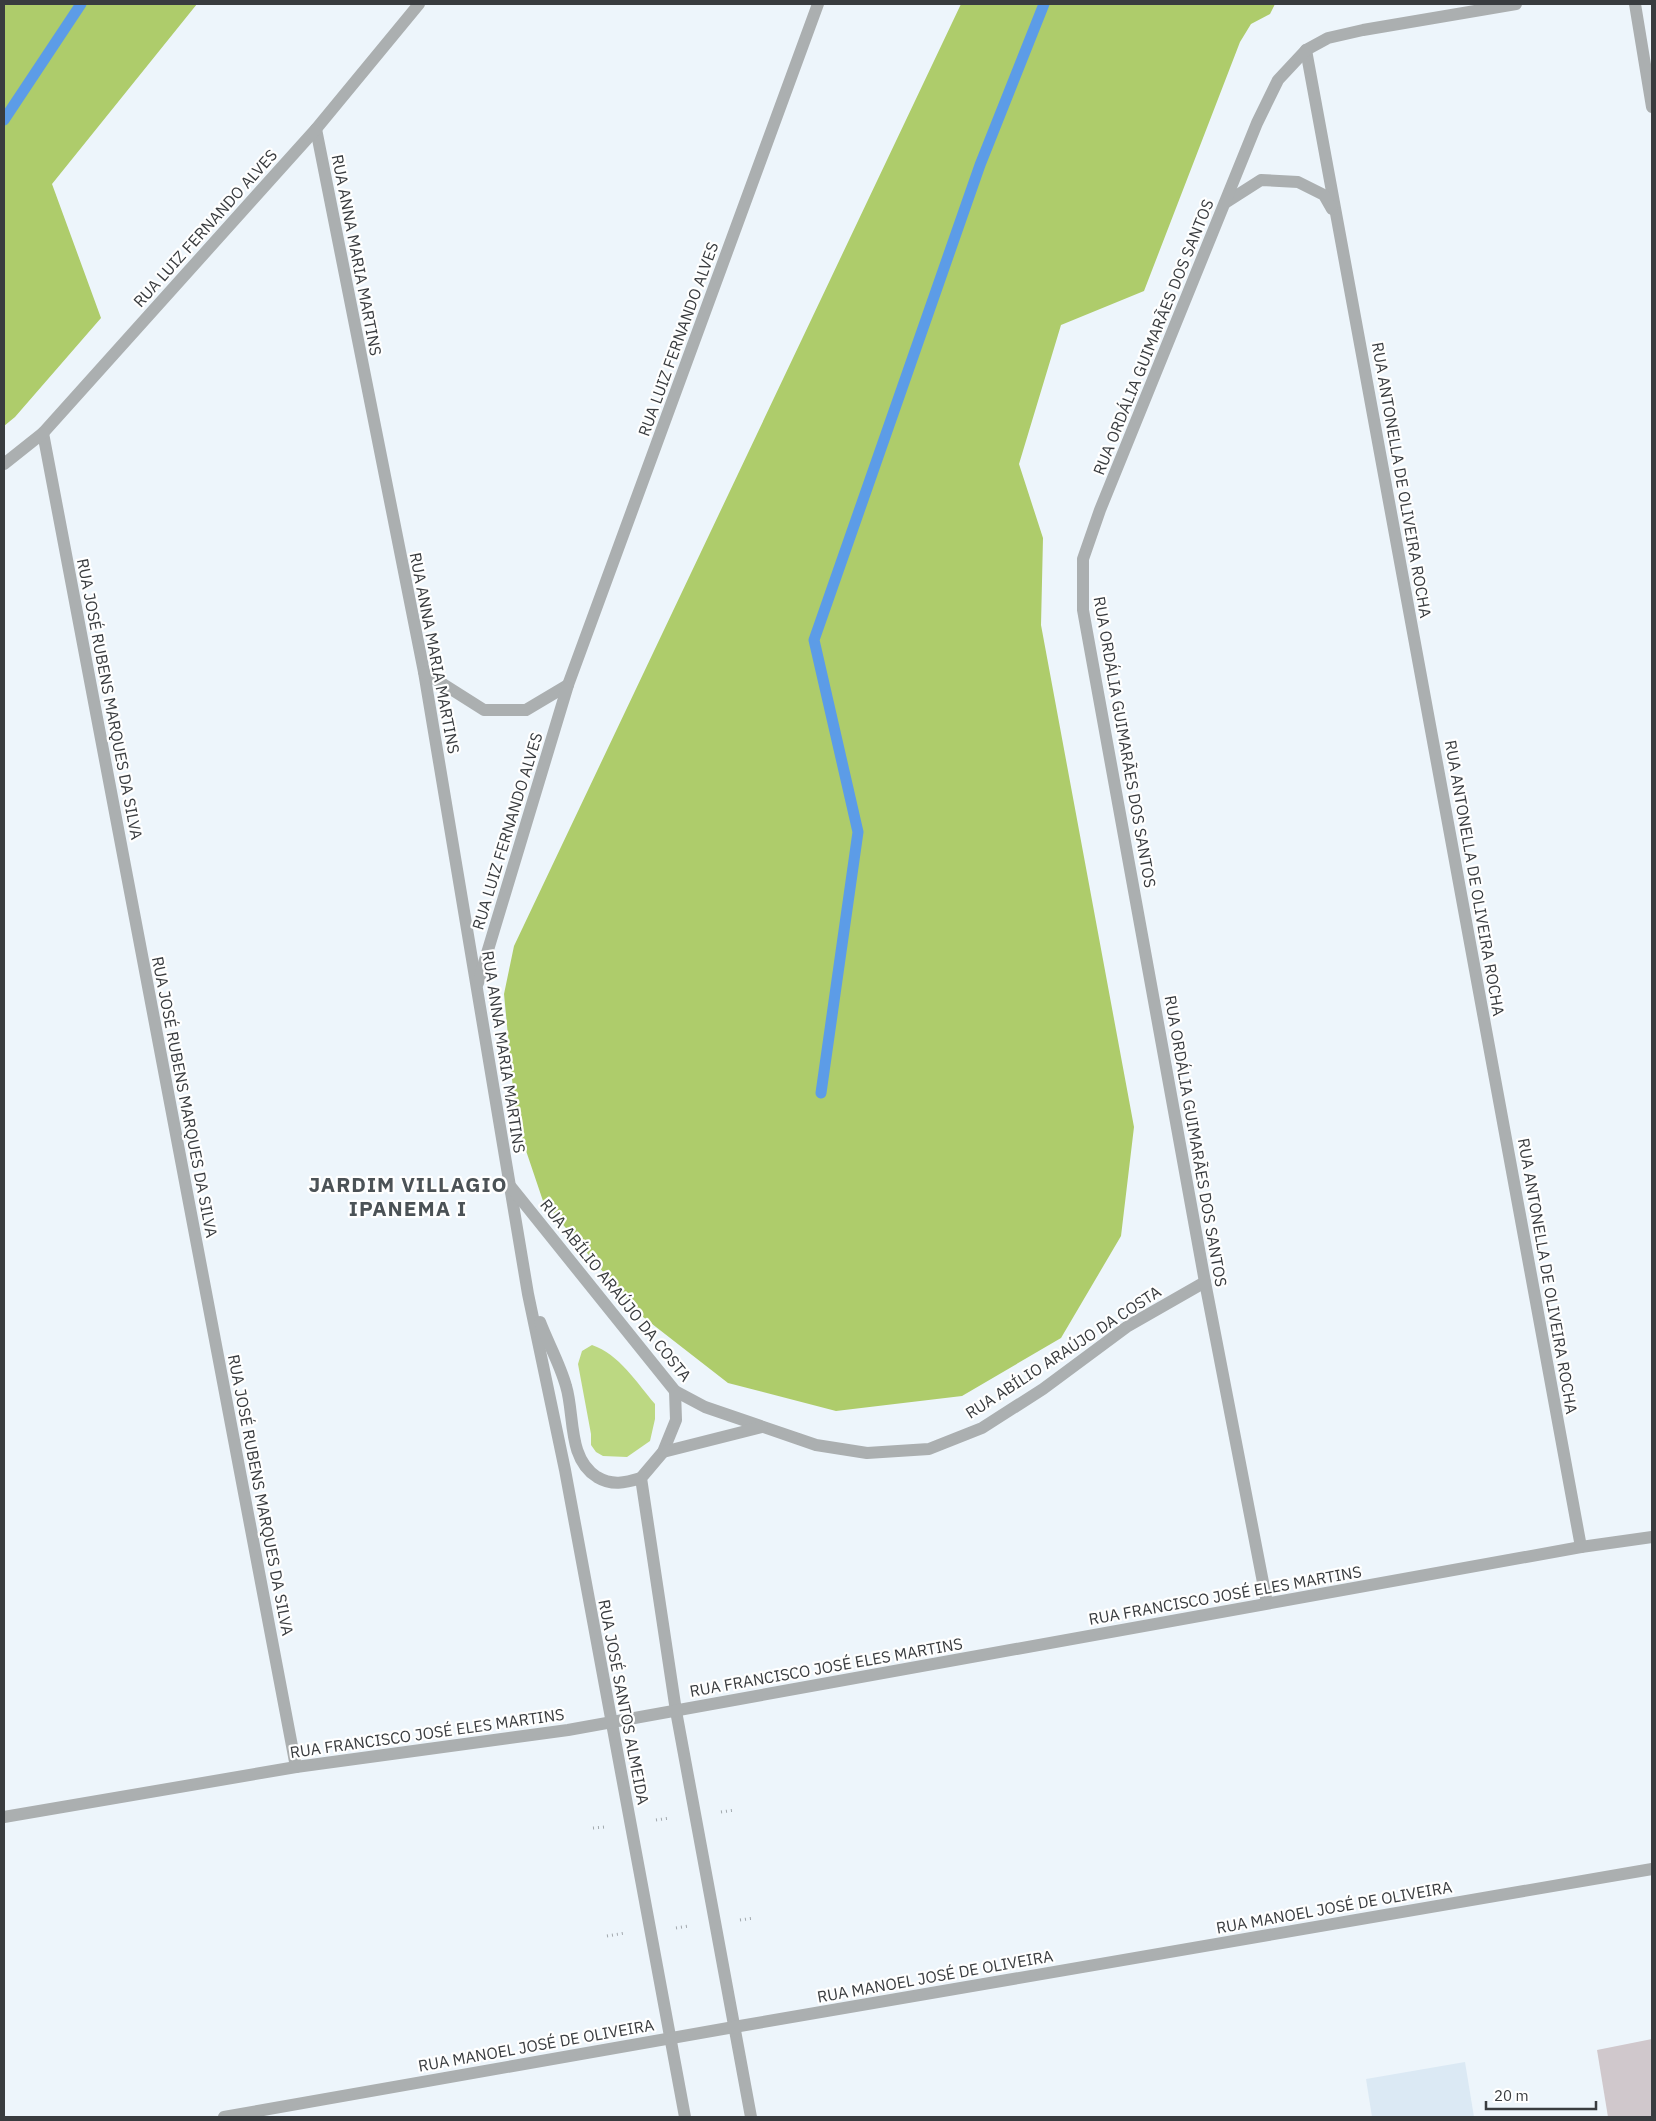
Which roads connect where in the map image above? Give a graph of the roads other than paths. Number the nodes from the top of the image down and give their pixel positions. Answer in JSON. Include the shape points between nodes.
{"nodes":[{"id":1,"x":419,"y":4,"type":"edge"},
{"id":2,"x":818,"y":4,"type":"edge"},
{"id":3,"x":1516,"y":4,"type":"edge"},
{"id":4,"x":1635,"y":4,"type":"edge"},
{"id":5,"x":1306,"y":50,"type":"junction"},
{"id":6,"x":1652,"y":107,"type":"edge"},
{"id":7,"x":316,"y":129,"type":"junction"},
{"id":8,"x":1225,"y":203,"type":"junction"},
{"id":9,"x":1336,"y":215,"type":"junction"},
{"id":10,"x":43,"y":433,"type":"junction"},
{"id":11,"x":4,"y":464,"type":"edge"},
{"id":12,"x":424,"y":672,"type":"junction"},
{"id":13,"x":568,"y":685,"type":"junction"},
{"id":14,"x":477,"y":987,"type":"junction"},
{"id":15,"x":509,"y":1185,"type":"junction"},
{"id":16,"x":1205,"y":1282,"type":"junction"},
{"id":17,"x":528,"y":1294,"type":"junction"},
{"id":18,"x":675,"y":1391,"type":"junction"},
{"id":19,"x":762,"y":1427,"type":"junction"},
{"id":20,"x":663,"y":1452,"type":"junction"},
{"id":21,"x":641,"y":1478,"type":"junction"},
{"id":22,"x":1652,"y":1537,"type":"edge"},
{"id":23,"x":1581,"y":1547,"type":"junction"},
{"id":24,"x":1267,"y":1604,"type":"junction"},
{"id":25,"x":676,"y":1711,"type":"junction"},
{"id":26,"x":611,"y":1722,"type":"junction"},
{"id":27,"x":296,"y":1767,"type":"junction"},
{"id":28,"x":4,"y":1817,"type":"edge"},
{"id":29,"x":1652,"y":1869,"type":"edge"},
{"id":30,"x":734,"y":2026,"type":"junction"},
{"id":31,"x":670,"y":2038,"type":"junction"},
{"id":32,"x":224,"y":2117,"type":"edge"},
{"id":33,"x":684,"y":2117,"type":"edge"},
{"id":34,"x":750,"y":2117,"type":"edge"}],
"edges":[{"from":1,"to":7,"type":"street","name":"RUA LUIZ FERNANDO ALVES"},
{"from":2,"to":13,"type":"street","name":"RUA LUIZ FERNANDO ALVES"},
{"from":3,"to":5,"type":"street","name":"RUA ORDÁLIA GUIMARÃES DOS SANTOS","via":[[1354,32],[1328,38]]},
{"from":4,"to":6,"type":"street"},
{"from":5,"to":8,"type":"street","name":"RUA ORDÁLIA GUIMARÃES DOS SANTOS","via":[[1278,80],[1257,122]]},
{"from":5,"to":9,"type":"street","name":"RUA ANTONELLA DE OLIVEIRA ROCHA"},
{"from":7,"to":10,"type":"street","name":"RUA LUIZ FERNANDO ALVES"},
{"from":7,"to":12,"type":"street","name":"RUA ANNA MARIA MARTINS"},
{"from":8,"to":9,"type":"street","name":"RUA ANTONELLA DE OLIVEIRA ROCHA","via":[[1261,180],[1298,182],[1324,196]]},
{"from":8,"to":16,"type":"street","name":"RUA ORDÁLIA GUIMARÃES DOS SANTOS","via":[[1083,558],[1083,610]]},
{"from":9,"to":23,"type":"street","name":"RUA ANTONELLA DE OLIVEIRA ROCHA"},
{"from":10,"to":11,"type":"street","name":"RUA LUIZ FERNANDO ALVES"},
{"from":10,"to":27,"type":"street","name":"RUA JOSÉ RUBENS MARQUES DA SILVA"},
{"from":12,"to":13,"type":"street","name":"RUA LUIZ FERNANDO ALVES","via":[[484,710],[526,710]]},
{"from":12,"to":14,"type":"street","name":"RUA ANNA MARIA MARTINS"},
{"from":13,"to":14,"type":"street","name":"RUA LUIZ FERNANDO ALVES"},
{"from":14,"to":15,"type":"street","name":"RUA ANNA MARIA MARTINS"},
{"from":15,"to":17,"type":"street","name":"RUA JOSÉ SANTOS ALMEIDA"},
{"from":15,"to":18,"type":"street","name":"RUA ABÍLIO ARAÚJO DA COSTA"},
{"from":16,"to":19,"type":"street","name":"RUA ABÍLIO ARAÚJO DA COSTA","via":[[1128,1326],[1043,1389],[982,1428],[929,1448],[867,1453],[816,1445]]},
{"from":16,"to":24,"type":"street","name":"RUA ORDÁLIA GUIMARÃES DOS SANTOS"},
{"from":17,"to":21,"type":"street","name":"RUA JOSÉ SANTOS ALMEIDA","via":[[566,1386],[578,1454],[589,1472],[606,1482],[627,1483]]},
{"from":17,"to":26,"type":"street","name":"RUA JOSÉ SANTOS ALMEIDA","via":[[565,1470]]},
{"from":18,"to":19,"type":"street","name":"RUA ABÍLIO ARAÚJO DA COSTA","via":[[705,1407]]},
{"from":18,"to":20,"type":"street","via":[[676,1420]]},
{"from":19,"to":20,"type":"street"},
{"from":20,"to":21,"type":"street"},
{"from":21,"to":25,"type":"street"},
{"from":22,"to":23,"type":"street","name":"RUA FRANCISCO JOSÉ ELES MARTINS"},
{"from":23,"to":24,"type":"street","name":"RUA FRANCISCO JOSÉ ELES MARTINS"},
{"from":24,"to":25,"type":"street","name":"RUA FRANCISCO JOSÉ ELES MARTINS"},
{"from":25,"to":26,"type":"street","name":"RUA FRANCISCO JOSÉ ELES MARTINS"},
{"from":25,"to":30,"type":"street"},
{"from":26,"to":27,"type":"street","name":"RUA FRANCISCO JOSÉ ELES MARTINS"},
{"from":26,"to":31,"type":"street","name":"RUA JOSÉ SANTOS ALMEIDA"},
{"from":27,"to":28,"type":"street","name":"RUA FRANCISCO JOSÉ ELES MARTINS"},
{"from":29,"to":30,"type":"street","name":"RUA MANOEL JOSÉ DE OLIVEIRA"},
{"from":30,"to":31,"type":"street","name":"RUA MANOEL JOSÉ DE OLIVEIRA"},
{"from":30,"to":34,"type":"street"},
{"from":31,"to":32,"type":"street","name":"RUA MANOEL JOSÉ DE OLIVEIRA"},
{"from":31,"to":33,"type":"street","name":"RUA JOSÉ SANTOS ALMEIDA"}]}
